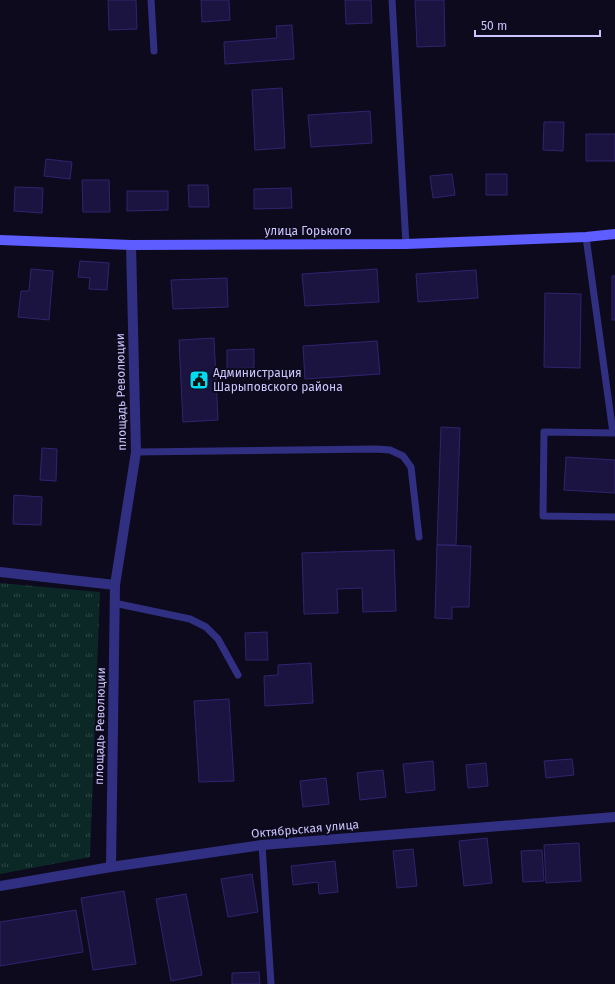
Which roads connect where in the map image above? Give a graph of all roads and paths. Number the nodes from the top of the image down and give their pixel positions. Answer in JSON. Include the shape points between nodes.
{"nodes":[{"id":1,"x":151,"y":0,"type":"edge"},
{"id":2,"x":392,"y":0,"type":"edge"},
{"id":3,"x":154,"y":51,"type":"dead end"},
{"id":4,"x":615,"y":234,"type":"edge"},
{"id":5,"x":586,"y":236,"type":"junction"},
{"id":6,"x":0,"y":240,"type":"edge"},
{"id":7,"x":406,"y":244,"type":"junction"},
{"id":8,"x":131,"y":245,"type":"junction"},
{"id":9,"x":614,"y":433,"type":"edge"},
{"id":10,"x":136,"y":452,"type":"junction"},
{"id":11,"x":615,"y":517,"type":"edge"},
{"id":12,"x":419,"y":537,"type":"dead end"},
{"id":13,"x":0,"y":572,"type":"edge"},
{"id":14,"x":115,"y":585,"type":"junction"},
{"id":15,"x":114,"y":603,"type":"junction"},
{"id":16,"x":238,"y":675,"type":"dead end"},
{"id":17,"x":615,"y":816,"type":"edge"},
{"id":18,"x":262,"y":845,"type":"junction"},
{"id":19,"x":111,"y":867,"type":"junction"},
{"id":20,"x":0,"y":886,"type":"edge"},
{"id":21,"x":271,"y":984,"type":"edge"}],
"edges":[{"from":1,"to":3,"type":"lane"},
{"from":2,"to":7,"type":"lane"},
{"from":4,"to":5,"type":"main road","name":"улица Горького"},
{"from":5,"to":7,"type":"main road","name":"улица Горького"},
{"from":5,"to":9,"type":"lane"},
{"from":6,"to":8,"type":"main road","name":"улица Горького"},
{"from":7,"to":8,"type":"main road","name":"улица Горького"},
{"from":8,"to":10,"type":"street","name":"площадь Революции"},
{"from":9,"to":11,"type":"lane","via":[[544,432],[543,516]]},
{"from":10,"to":12,"type":"lane","via":[[376,448],[390,450],[403,456],[411,467]]},
{"from":10,"to":14,"type":"street","name":"площадь Революции"},
{"from":13,"to":14,"type":"street"},
{"from":14,"to":15,"type":"street","name":"площадь Революции"},
{"from":15,"to":16,"type":"lane","via":[[190,619],[206,627],[218,639]]},
{"from":15,"to":19,"type":"street","name":"площадь Революции"},
{"from":17,"to":18,"type":"street","name":"Октябрьская улица"},
{"from":18,"to":19,"type":"street","name":"Октябрьская улица"},
{"from":18,"to":21,"type":"lane"},
{"from":19,"to":20,"type":"street","name":"Октябрьская улица"}]}
